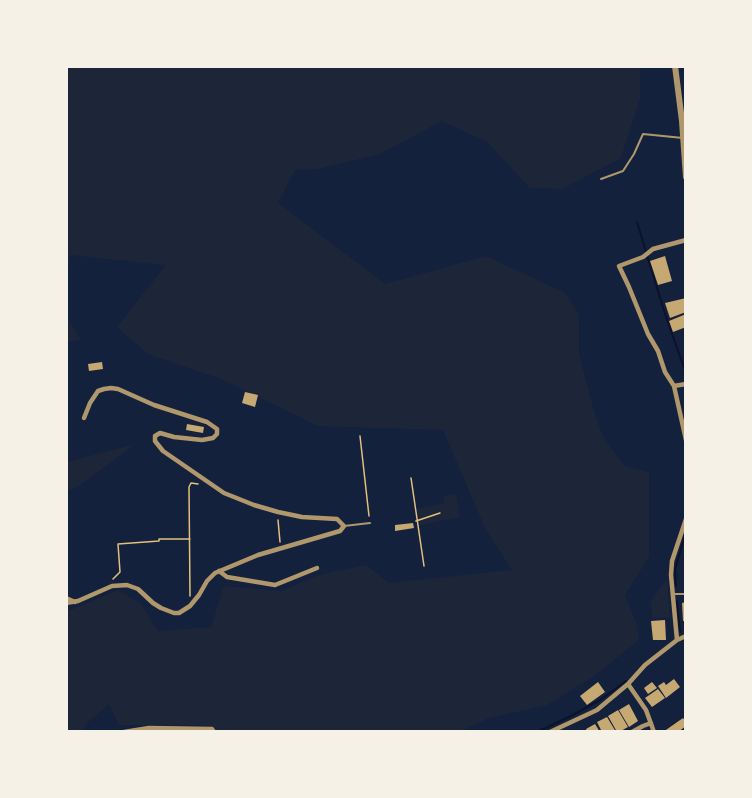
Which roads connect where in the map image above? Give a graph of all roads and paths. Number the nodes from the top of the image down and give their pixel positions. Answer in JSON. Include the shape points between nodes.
{"nodes":[{"id":1,"x":675,"y":66,"type":"edge"},
{"id":2,"x":683,"y":138,"type":"junction"},
{"id":3,"x":686,"y":177,"type":"edge"},
{"id":4,"x":602,"y":178,"type":"dead end"},
{"id":5,"x":686,"y":240,"type":"edge"},
{"id":6,"x":686,"y":384,"type":"edge"},
{"id":7,"x":674,"y":386,"type":"junction"},
{"id":8,"x":84,"y":418,"type":"dead end"},
{"id":9,"x":360,"y":436,"type":"dead end"},
{"id":10,"x":686,"y":440,"type":"edge"},
{"id":11,"x":411,"y":478,"type":"dead end"},
{"id":12,"x":211,"y":485,"type":"junction"},
{"id":13,"x":278,"y":512,"type":"junction"},
{"id":14,"x":440,"y":513,"type":"dead end"},
{"id":15,"x":686,"y":519,"type":"edge"},
{"id":16,"x":417,"y":521,"type":"junction"},
{"id":17,"x":370,"y":523,"type":"joint"},
{"id":18,"x":344,"y":526,"type":"junction"},
{"id":19,"x":190,"y":539,"type":"junction"},
{"id":20,"x":280,"y":549,"type":"junction"},
{"id":21,"x":424,"y":566,"type":"dead end"},
{"id":22,"x":316,"y":568,"type":"dead end"},
{"id":23,"x":219,"y":571,"type":"junction"},
{"id":24,"x":110,"y":587,"type":"junction"},
{"id":25,"x":673,"y":594,"type":"junction"},
{"id":26,"x":686,"y":594,"type":"edge"},
{"id":27,"x":66,"y":598,"type":"edge"},
{"id":28,"x":75,"y":602,"type":"junction"},
{"id":29,"x":66,"y":603,"type":"edge"},
{"id":30,"x":190,"y":606,"type":"junction"},
{"id":31,"x":686,"y":636,"type":"edge"},
{"id":32,"x":677,"y":640,"type":"junction"},
{"id":33,"x":628,"y":684,"type":"junction"},
{"id":34,"x":651,"y":723,"type":"junction"},
{"id":35,"x":124,"y":732,"type":"edge"},
{"id":36,"x":214,"y":732,"type":"edge"},
{"id":37,"x":550,"y":732,"type":"edge"},
{"id":38,"x":632,"y":732,"type":"edge"},
{"id":39,"x":654,"y":732,"type":"edge"}],
"edges":[{"from":1,"to":2,"type":"street"},
{"from":2,"to":3,"type":"street"},
{"from":2,"to":4,"type":"lane","via":[[643,134],[623,171]]},
{"from":5,"to":7,"type":"street","via":[[653,249],[619,266]]},
{"from":6,"to":7,"type":"street"},
{"from":7,"to":10,"type":"street"},
{"from":8,"to":12,"type":"street","via":[[98,392],[111,388],[212,424],[218,431],[210,440],[160,433],[154,438],[163,451]]},
{"from":9,"to":17,"type":"path"},
{"from":11,"to":16,"type":"path"},
{"from":12,"to":13,"type":"street"},
{"from":12,"to":19,"type":"path","via":[[190,484]]},
{"from":13,"to":18,"type":"street","via":[[337,519]]},
{"from":13,"to":20,"type":"path"},
{"from":14,"to":16,"type":"path"},
{"from":15,"to":25,"type":"street","via":[[672,561]]},
{"from":16,"to":21,"type":"path"},
{"from":17,"to":18,"type":"lane"},
{"from":18,"to":20,"type":"street","via":[[340,531]]},
{"from":19,"to":24,"type":"path","via":[[118,544],[120,572],[109,583]]},
{"from":19,"to":30,"type":"path"},
{"from":20,"to":23,"type":"street"},
{"from":22,"to":23,"type":"street","via":[[275,585],[227,577]]},
{"from":23,"to":30,"type":"street"},
{"from":24,"to":28,"type":"street"},
{"from":24,"to":30,"type":"street","via":[[130,585],[174,613]]},
{"from":25,"to":26,"type":"lane"},
{"from":25,"to":32,"type":"street"},
{"from":27,"to":28,"type":"street"},
{"from":28,"to":29,"type":"street"},
{"from":31,"to":32,"type":"street"},
{"from":32,"to":33,"type":"street"},
{"from":33,"to":34,"type":"street"},
{"from":33,"to":37,"type":"street","via":[[597,710]]},
{"from":34,"to":38,"type":"street"},
{"from":34,"to":39,"type":"street"},
{"from":35,"to":36,"type":"street","via":[[159,728]]}]}
